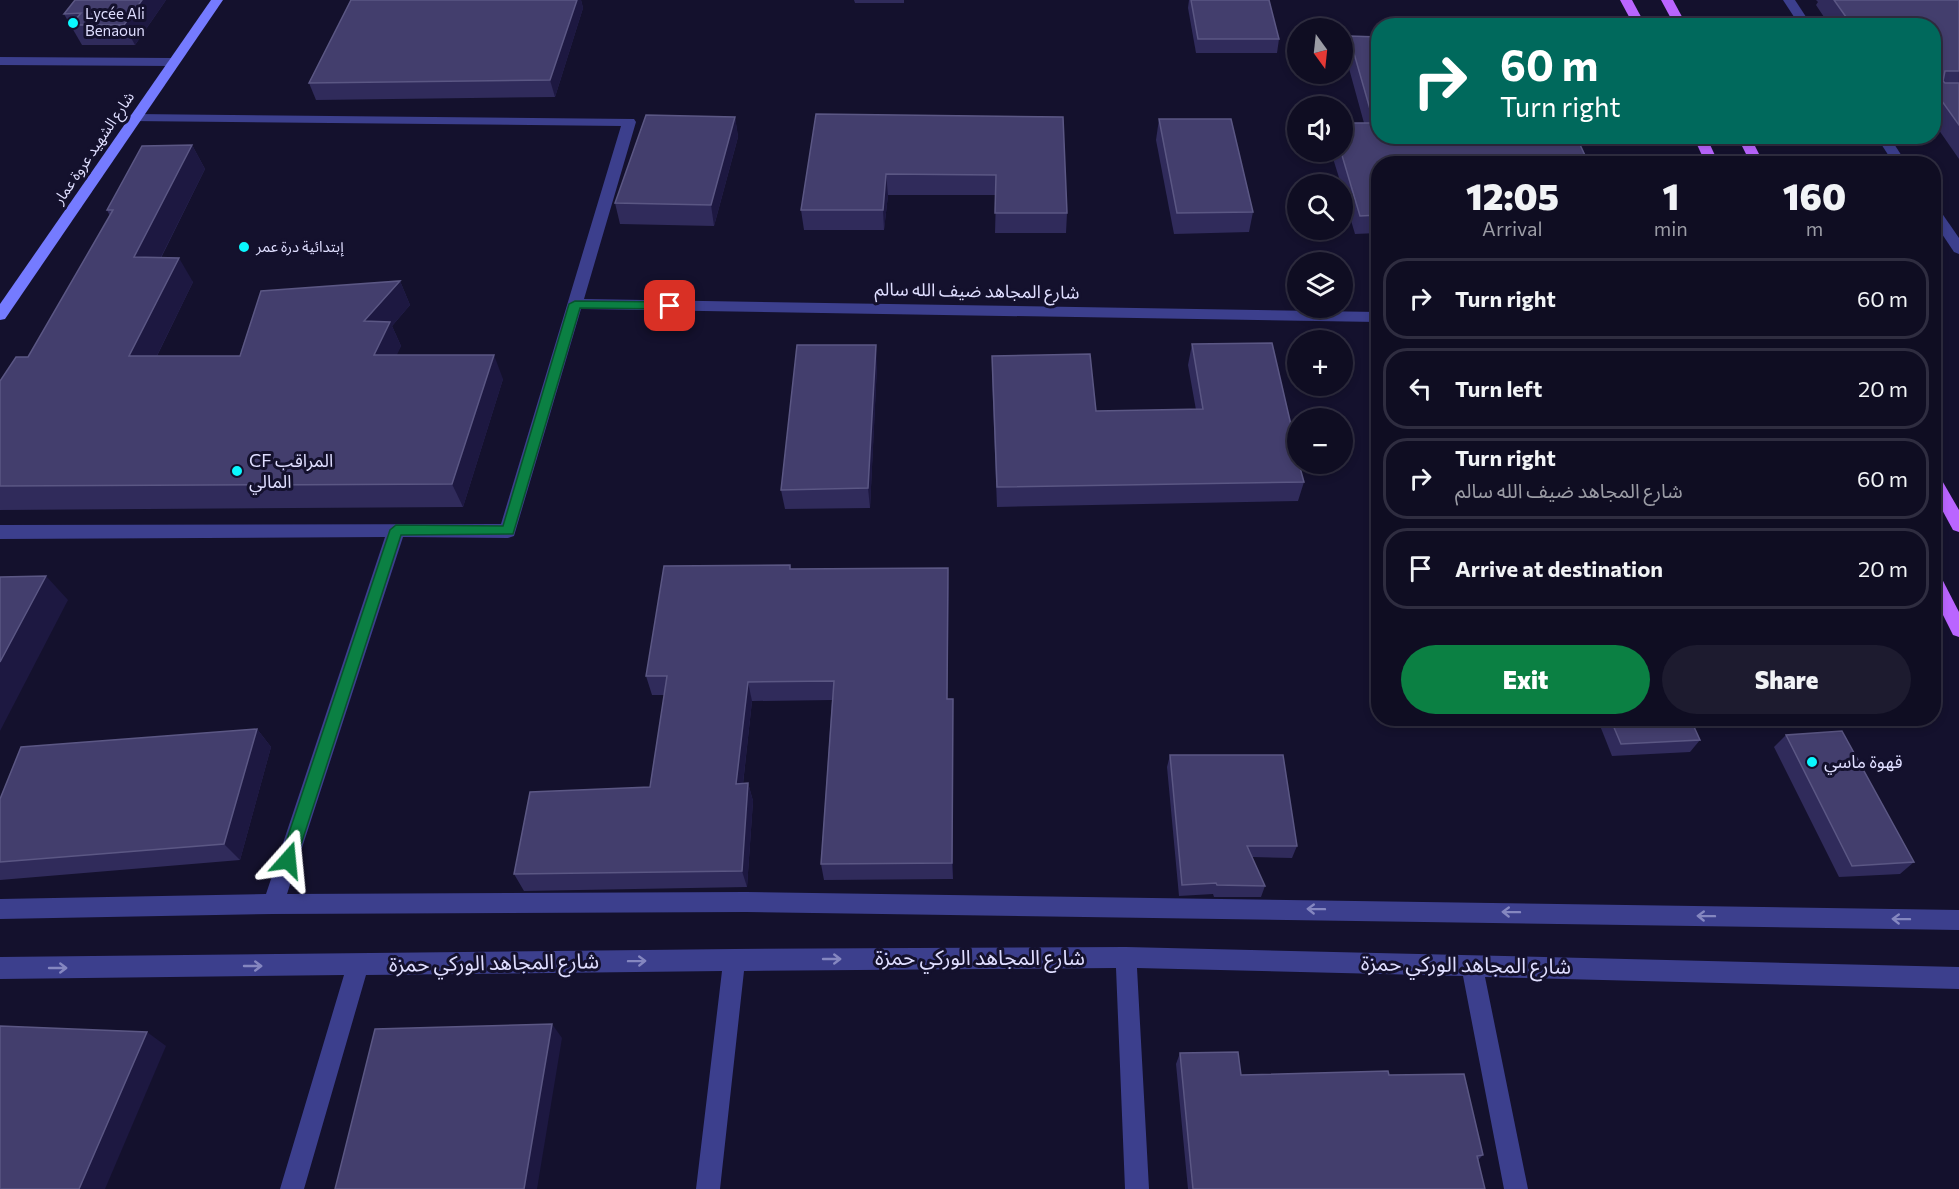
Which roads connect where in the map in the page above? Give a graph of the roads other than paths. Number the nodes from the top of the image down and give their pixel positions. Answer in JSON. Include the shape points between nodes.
{"nodes":[{"id":1,"x":217,"y":0,"type":"edge"},
{"id":2,"x":1626,"y":0,"type":"edge"},
{"id":3,"x":1667,"y":0,"type":"edge"},
{"id":4,"x":1789,"y":0,"type":"edge"},
{"id":5,"x":1636,"y":18,"type":"edge"},
{"id":6,"x":1677,"y":18,"type":"edge"},
{"id":7,"x":1801,"y":18,"type":"edge"},
{"id":8,"x":0,"y":62,"type":"edge"},
{"id":9,"x":173,"y":62,"type":"junction"},
{"id":10,"x":135,"y":118,"type":"junction"},
{"id":11,"x":1941,"y":222,"type":"edge"},
{"id":12,"x":1959,"y":249,"type":"edge"},
{"id":13,"x":575,"y":304,"type":"junction"},
{"id":14,"x":0,"y":315,"type":"edge"},
{"id":15,"x":1371,"y":317,"type":"edge"},
{"id":16,"x":1941,"y":493,"type":"edge"},
{"id":17,"x":1959,"y":525,"type":"edge"},
{"id":18,"x":396,"y":530,"type":"junction"},
{"id":19,"x":0,"y":531,"type":"edge"},
{"id":20,"x":1941,"y":594,"type":"edge"},
{"id":21,"x":1959,"y":630,"type":"edge"},
{"id":22,"x":273,"y":904,"type":"junction"},
{"id":23,"x":0,"y":909,"type":"edge"},
{"id":24,"x":1959,"y":920,"type":"edge"},
{"id":25,"x":1126,"y":957,"type":"junction"},
{"id":26,"x":734,"y":959,"type":"junction"},
{"id":27,"x":358,"y":965,"type":"junction"},
{"id":28,"x":1472,"y":966,"type":"junction"},
{"id":29,"x":0,"y":968,"type":"edge"},
{"id":30,"x":1959,"y":978,"type":"edge"},
{"id":31,"x":292,"y":1189,"type":"edge"},
{"id":32,"x":708,"y":1189,"type":"edge"},
{"id":33,"x":1137,"y":1189,"type":"edge"},
{"id":34,"x":1516,"y":1189,"type":"edge"}],
"edges":[{"from":1,"to":9,"type":"street","name":"شارع الشهيد عروة عمار"},
{"from":2,"to":5,"type":"main road"},
{"from":3,"to":6,"type":"main road"},
{"from":4,"to":7,"type":"street"},
{"from":8,"to":9,"type":"street"},
{"from":9,"to":10,"type":"street","name":"شارع الشهيد عروة عمار"},
{"from":10,"to":13,"type":"street","via":[[629,122]]},
{"from":10,"to":14,"type":"street","name":"شارع الشهيد عروة عمار"},
{"from":11,"to":12,"type":"street"},
{"from":13,"to":15,"type":"street","name":"شارع المجاهد ضيف الله سالم"},
{"from":13,"to":18,"type":"street","via":[[508,531]]},
{"from":16,"to":17,"type":"main road"},
{"from":18,"to":19,"type":"street"},
{"from":18,"to":22,"type":"street"},
{"from":20,"to":21,"type":"main road"},
{"from":22,"to":23,"type":"street"},
{"from":24,"to":22,"type":"street","one_way":true,"via":[[746,902]]},
{"from":26,"to":25,"type":"street","name":"شارع المجاهد الوركي حمزة","one_way":true},
{"from":25,"to":28,"type":"street","name":"شارع المجاهد الوركي حمزة"},
{"from":25,"to":33,"type":"street"},
{"from":27,"to":26,"type":"street","name":"شارع المجاهد الوركي حمزة","one_way":true},
{"from":26,"to":32,"type":"street"},
{"from":29,"to":27,"type":"street","name":"شارع المجاهد الوركي حمزة","one_way":true},
{"from":27,"to":31,"type":"street"},
{"from":28,"to":30,"type":"street","name":"شارع المجاهد الوركي حمزة"},
{"from":28,"to":34,"type":"street"}]}
